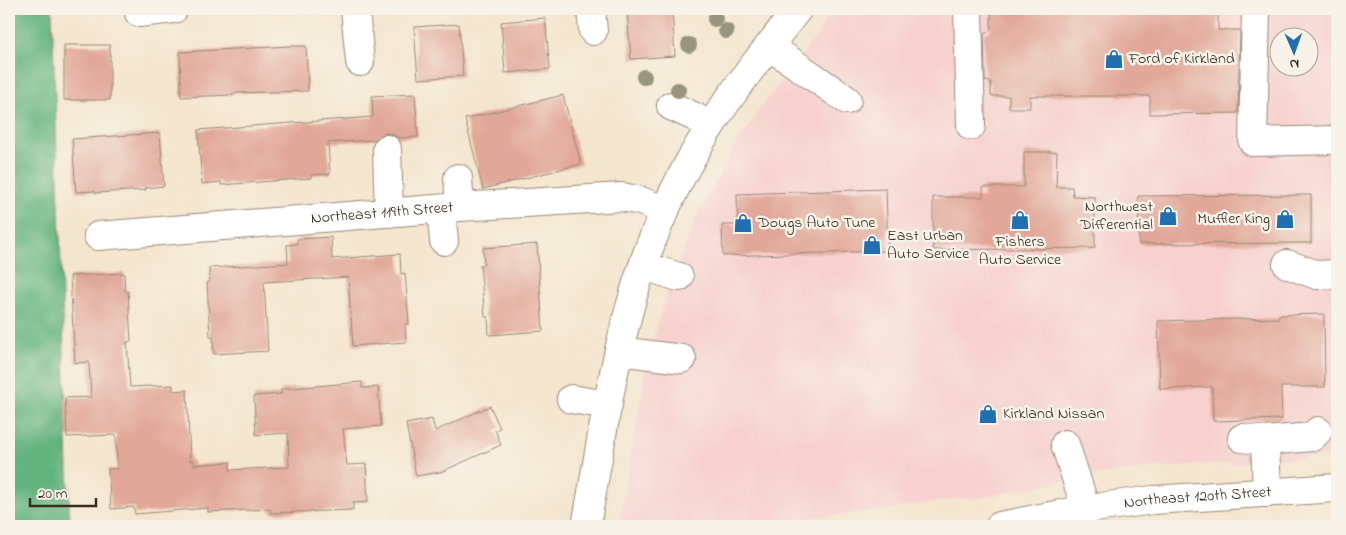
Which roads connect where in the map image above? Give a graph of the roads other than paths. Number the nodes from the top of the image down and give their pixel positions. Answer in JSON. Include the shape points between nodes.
{"nodes":[{"id":1,"x":174,"y":9,"type":"edge"},
{"id":2,"x":355,"y":9,"type":"edge"},
{"id":3,"x":798,"y":9,"type":"edge"},
{"id":4,"x":968,"y":9,"type":"edge"},
{"id":5,"x":1256,"y":9,"type":"edge"},
{"id":6,"x":139,"y":13,"type":"dead end"},
{"id":7,"x":769,"y":46,"type":"junction"},
{"id":8,"x":360,"y":62,"type":"dead end"},
{"id":9,"x":847,"y":100,"type":"dead end"},
{"id":10,"x":671,"y":106,"type":"dead end"},
{"id":11,"x":971,"y":126,"type":"dead end"},
{"id":12,"x":710,"y":127,"type":"junction"},
{"id":13,"x":1337,"y":140,"type":"edge"},
{"id":14,"x":386,"y":149,"type":"dead end"},
{"id":15,"x":458,"y":178,"type":"dead end"},
{"id":16,"x":450,"y":208,"type":"junction"},
{"id":17,"x":665,"y":211,"type":"junction"},
{"id":18,"x":389,"y":213,"type":"junction"},
{"id":19,"x":98,"y":236,"type":"dead end"},
{"id":20,"x":444,"y":241,"type":"dead end"},
{"id":21,"x":1287,"y":264,"type":"dead end"},
{"id":22,"x":643,"y":266,"type":"junction"},
{"id":23,"x":1337,"y":274,"type":"edge"},
{"id":24,"x":680,"y":277,"type":"dead end"},
{"id":25,"x":619,"y":351,"type":"junction"},
{"id":26,"x":682,"y":359,"type":"dead end"},
{"id":27,"x":571,"y":399,"type":"dead end"},
{"id":28,"x":608,"y":406,"type":"junction"},
{"id":29,"x":1318,"y":431,"type":"dead end"},
{"id":30,"x":1066,"y":444,"type":"dead end"},
{"id":31,"x":1337,"y":488,"type":"edge"},
{"id":32,"x":1267,"y":493,"type":"junction"},
{"id":33,"x":1096,"y":514,"type":"edge"},
{"id":34,"x":586,"y":526,"type":"edge"},
{"id":35,"x":1000,"y":526,"type":"edge"}],
"edges":[{"from":1,"to":6,"type":"street"},
{"from":2,"to":8,"type":"street"},
{"from":3,"to":7,"type":"street"},
{"from":4,"to":11,"type":"street"},
{"from":5,"to":13,"type":"street","via":[[1253,142]]},
{"from":7,"to":9,"type":"street"},
{"from":7,"to":12,"type":"street"},
{"from":10,"to":12,"type":"street"},
{"from":12,"to":17,"type":"street"},
{"from":14,"to":18,"type":"street"},
{"from":15,"to":16,"type":"street"},
{"from":16,"to":17,"type":"street","name":"Northeast 119th Street","via":[[605,186],[622,197]]},
{"from":16,"to":18,"type":"street","name":"Northeast 119th Street"},
{"from":16,"to":20,"type":"street"},
{"from":17,"to":22,"type":"street"},
{"from":18,"to":19,"type":"street","name":"Northeast 119th Street"},
{"from":21,"to":23,"type":"street","via":[[1318,275]]},
{"from":22,"to":24,"type":"street"},
{"from":22,"to":25,"type":"street"},
{"from":25,"to":26,"type":"street"},
{"from":25,"to":28,"type":"street"},
{"from":27,"to":28,"type":"street"},
{"from":28,"to":34,"type":"street"},
{"from":29,"to":32,"type":"street","via":[[1312,436],[1253,439]]},
{"from":30,"to":33,"type":"street"},
{"from":31,"to":32,"type":"street","name":"Northeast 120th Street"},
{"from":32,"to":33,"type":"street","name":"Northeast 120th Street","via":[[1154,500]]},
{"from":33,"to":35,"type":"street","name":"Northeast 120th Street"}]}
